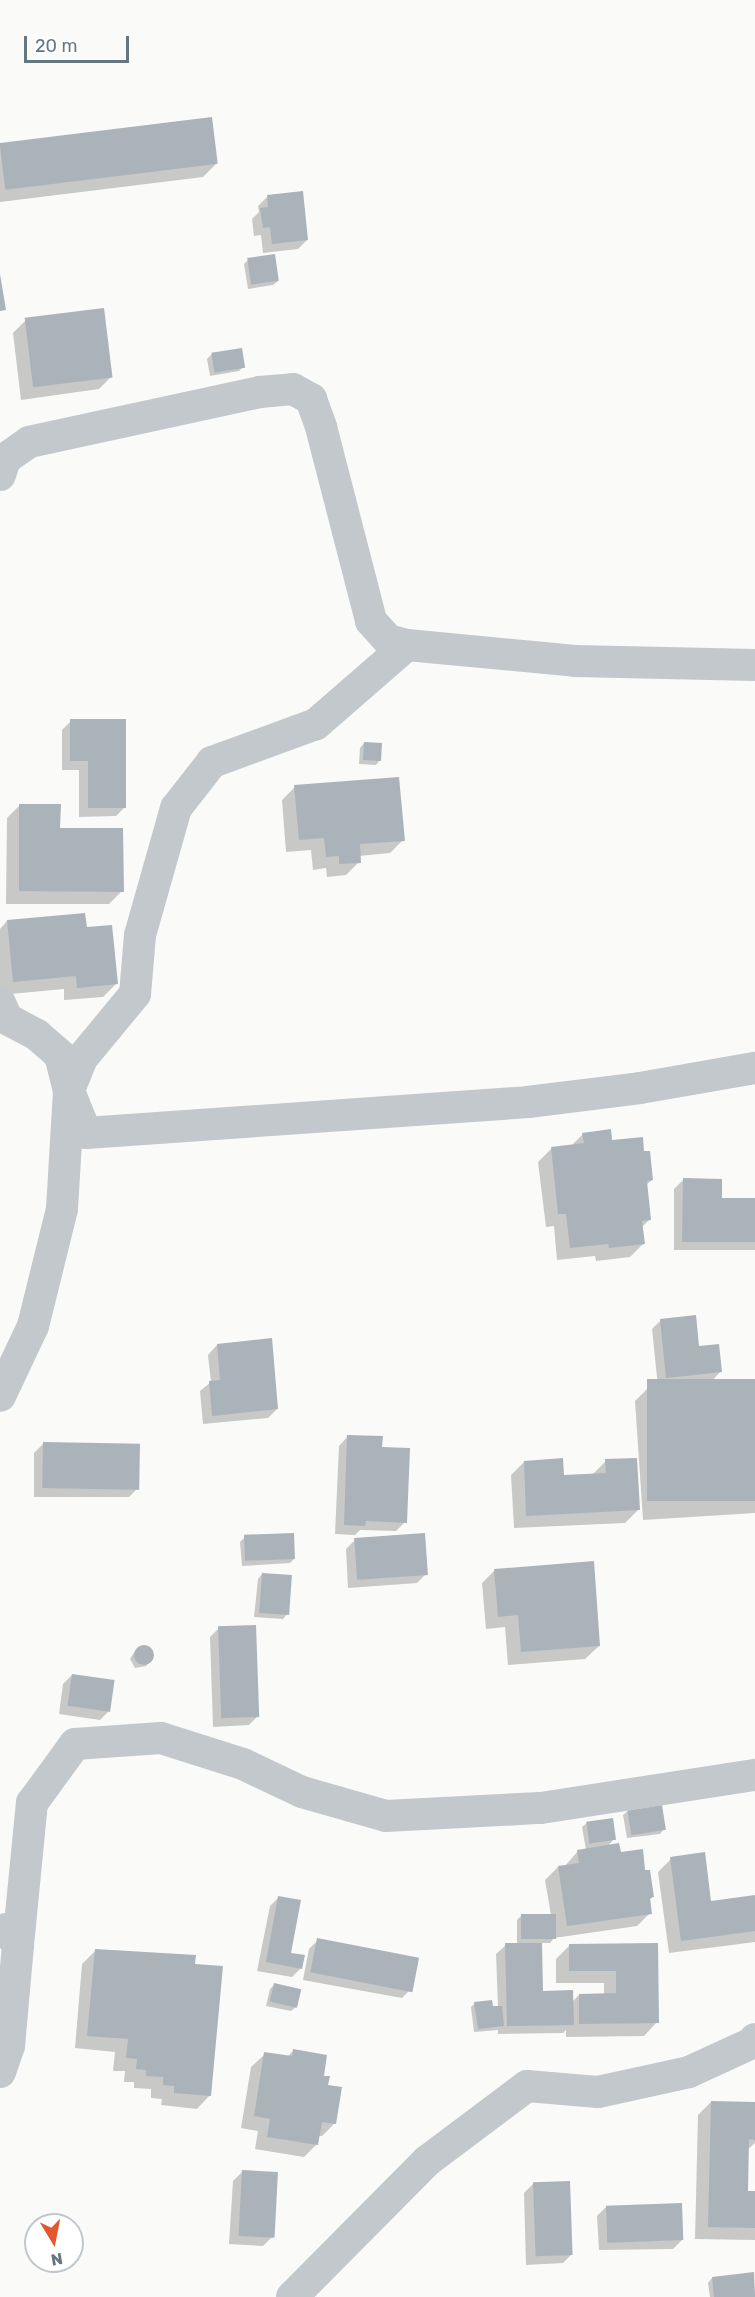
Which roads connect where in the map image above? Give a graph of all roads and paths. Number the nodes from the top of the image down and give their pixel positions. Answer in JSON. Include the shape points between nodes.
{"nodes":[{"id":1,"x":0,"y":475,"type":"edge"},
{"id":2,"x":407,"y":645,"type":"junction"},
{"id":3,"x":755,"y":665,"type":"edge"},
{"id":4,"x":2,"y":1013,"type":"edge"},
{"id":5,"x":755,"y":1068,"type":"edge"},
{"id":6,"x":69,"y":1091,"type":"junction"},
{"id":7,"x":0,"y":1396,"type":"edge"},
{"id":8,"x":755,"y":1775,"type":"edge"},
{"id":9,"x":9,"y":1933,"type":"edge"},
{"id":10,"x":755,"y":2039,"type":"edge"},
{"id":11,"x":0,"y":2072,"type":"edge"},
{"id":12,"x":292,"y":2297,"type":"edge"}],
"edges":[{"from":1,"to":2,"type":"street","via":[[5,459],[29,442],[261,392],[293,389],[311,399],[321,427],[371,621],[388,640]]},
{"from":2,"to":3,"type":"street","via":[[575,661]]},
{"from":2,"to":6,"type":"street","via":[[316,724],[212,762],[177,808],[140,935],[135,994],[82,1058]]},
{"from":4,"to":6,"type":"street","via":[[38,1035],[60,1055]]},
{"from":5,"to":6,"type":"street","via":[[528,1102],[86,1133]]},
{"from":6,"to":7,"type":"street","via":[[62,1209],[33,1326]]},
{"from":8,"to":9,"type":"street","via":[[541,1808],[386,1816],[302,1792],[243,1764],[161,1738],[75,1744],[32,1803]]},
{"from":9,"to":11,"type":"street","via":[[9,2046]]},
{"from":10,"to":12,"type":"street","via":[[689,2072],[598,2092],[527,2086],[427,2161]]}]}
